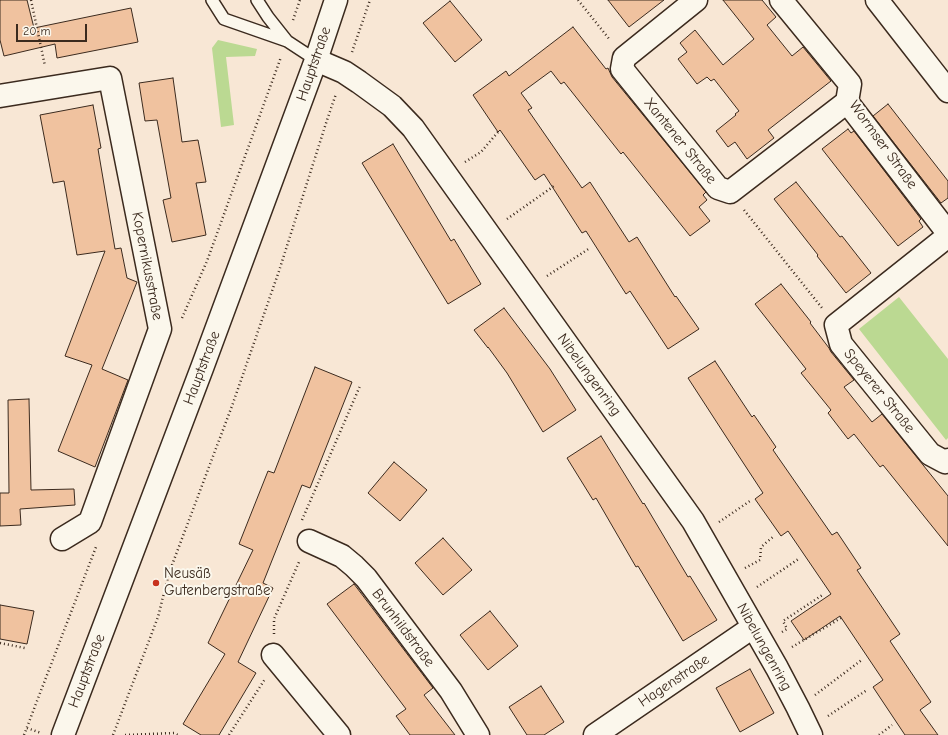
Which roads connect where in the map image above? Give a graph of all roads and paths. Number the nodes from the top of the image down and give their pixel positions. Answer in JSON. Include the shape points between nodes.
{"nodes":[{"id":1,"x":31,"y":0,"type":"edge"},
{"id":2,"x":212,"y":0,"type":"edge"},
{"id":3,"x":257,"y":0,"type":"edge"},
{"id":4,"x":336,"y":0,"type":"edge"},
{"id":5,"x":370,"y":0,"type":"edge"},
{"id":6,"x":578,"y":0,"type":"edge"},
{"id":7,"x":696,"y":0,"type":"edge"},
{"id":8,"x":781,"y":0,"type":"edge"},
{"id":9,"x":877,"y":0,"type":"edge"},
{"id":10,"x":287,"y":41,"type":"junction"},
{"id":11,"x":624,"y":58,"type":"junction"},
{"id":12,"x":316,"y":60,"type":"junction"},
{"id":13,"x":344,"y":72,"type":"junction"},
{"id":14,"x":50,"y":88,"type":"junction"},
{"id":15,"x":948,"y":91,"type":"edge"},
{"id":16,"x":0,"y":96,"type":"edge"},
{"id":17,"x":847,"y":102,"type":"junction"},
{"id":18,"x":498,"y":132,"type":"dead end"},
{"id":19,"x":445,"y":174,"type":"junction"},
{"id":20,"x":554,"y":186,"type":"dead end"},
{"id":21,"x":730,"y":192,"type":"junction"},
{"id":22,"x":487,"y":232,"type":"junction"},
{"id":23,"x":948,"y":233,"type":"edge"},
{"id":24,"x":948,"y":236,"type":"edge"},
{"id":25,"x":590,"y":248,"type":"dead end"},
{"id":26,"x":527,"y":289,"type":"junction"},
{"id":27,"x":836,"y":325,"type":"junction"},
{"id":28,"x":948,"y":460,"type":"edge"},
{"id":29,"x":750,"y":501,"type":"dead end"},
{"id":30,"x":701,"y":534,"type":"junction"},
{"id":31,"x":774,"y":536,"type":"dead end"},
{"id":32,"x":62,"y":539,"type":"dead end"},
{"id":33,"x":309,"y":541,"type":"dead end"},
{"id":34,"x":800,"y":558,"type":"dead end"},
{"id":35,"x":726,"y":579,"type":"junction"},
{"id":36,"x":824,"y":594,"type":"dead end"},
{"id":37,"x":738,"y":600,"type":"junction"},
{"id":38,"x":841,"y":618,"type":"dead end"},
{"id":39,"x":0,"y":643,"type":"edge"},
{"id":40,"x":762,"y":643,"type":"junction"},
{"id":41,"x":25,"y":648,"type":"dead end"},
{"id":42,"x":273,"y":655,"type":"dead end"},
{"id":43,"x":863,"y":659,"type":"dead end"},
{"id":44,"x":867,"y":690,"type":"dead end"},
{"id":45,"x":798,"y":708,"type":"junction"},
{"id":46,"x":892,"y":726,"type":"dead end"},
{"id":47,"x":27,"y":728,"type":"dead end"},
{"id":48,"x":809,"y":732,"type":"edge"},
{"id":49,"x":46,"y":735,"type":"edge"},
{"id":50,"x":63,"y":735,"type":"edge"},
{"id":51,"x":113,"y":735,"type":"edge"},
{"id":52,"x":125,"y":735,"type":"edge"},
{"id":53,"x":178,"y":735,"type":"edge"},
{"id":54,"x":339,"y":735,"type":"edge"},
{"id":55,"x":478,"y":735,"type":"edge"},
{"id":56,"x":595,"y":735,"type":"edge"},
{"id":57,"x":879,"y":735,"type":"edge"}],
"edges":[{"from":1,"to":14,"type":"path"},
{"from":2,"to":10,"type":"lane","via":[[224,19]]},
{"from":3,"to":10,"type":"lane"},
{"from":4,"to":12,"type":"street","name":"Hauptstraße"},
{"from":5,"to":13,"type":"path"},
{"from":6,"to":11,"type":"path"},
{"from":7,"to":11,"type":"street"},
{"from":8,"to":17,"type":"street","name":"Wormser Straße","via":[[850,84]]},
{"from":9,"to":15,"type":"street"},
{"from":10,"to":12,"type":"lane"},
{"from":11,"to":21,"type":"street","name":"Xantener Straße","via":[[622,69],[718,188]]},
{"from":12,"to":13,"type":"street","name":"Nibelungenring"},
{"from":12,"to":50,"type":"street","name":"Hauptstraße"},
{"from":13,"to":19,"type":"street","name":"Nibelungenring","via":[[392,106],[413,128]]},
{"from":13,"to":51,"type":"path","via":[[232,406],[169,573],[158,617]]},
{"from":14,"to":16,"type":"street","name":"Kopernikusstraße"},
{"from":14,"to":32,"type":"street","name":"Kopernikusstraße","via":[[110,78],[160,329],[90,522]]},
{"from":17,"to":21,"type":"street","name":"Xantener Straße"},
{"from":17,"to":23,"type":"street","name":"Wormser Straße"},
{"from":18,"to":19,"type":"path","via":[[481,152]]},
{"from":19,"to":22,"type":"street","name":"Nibelungenring"},
{"from":20,"to":22,"type":"path"},
{"from":21,"to":27,"type":"path"},
{"from":22,"to":26,"type":"street","name":"Nibelungenring"},
{"from":24,"to":27,"type":"street"},
{"from":25,"to":26,"type":"path"},
{"from":26,"to":30,"type":"street","name":"Nibelungenring"},
{"from":27,"to":28,"type":"street","name":"Speyerer Straße","via":[[841,344],[930,454],[945,462]]},
{"from":29,"to":30,"type":"path"},
{"from":30,"to":35,"type":"street","name":"Nibelungenring"},
{"from":31,"to":35,"type":"path","via":[[760,547],[760,560]]},
{"from":33,"to":55,"type":"street","name":"Brunhildstraße","via":[[342,556],[366,578],[451,691]]},
{"from":34,"to":37,"type":"path"},
{"from":35,"to":37,"type":"street","name":"Nibelungenring"},
{"from":36,"to":40,"type":"path","via":[[782,621],[787,629]]},
{"from":37,"to":40,"type":"street","name":"Nibelungenring"},
{"from":38,"to":40,"type":"path"},
{"from":39,"to":41,"type":"path"},
{"from":40,"to":45,"type":"street","name":"Nibelungenring"},
{"from":40,"to":56,"type":"street","name":"Hagenstraße"},
{"from":42,"to":54,"type":"street"},
{"from":43,"to":45,"type":"path"},
{"from":44,"to":48,"type":"path"},
{"from":45,"to":48,"type":"street","name":"Nibelungenring"},
{"from":46,"to":57,"type":"path"},
{"from":47,"to":49,"type":"path"},
{"from":52,"to":53,"type":"path"}]}
